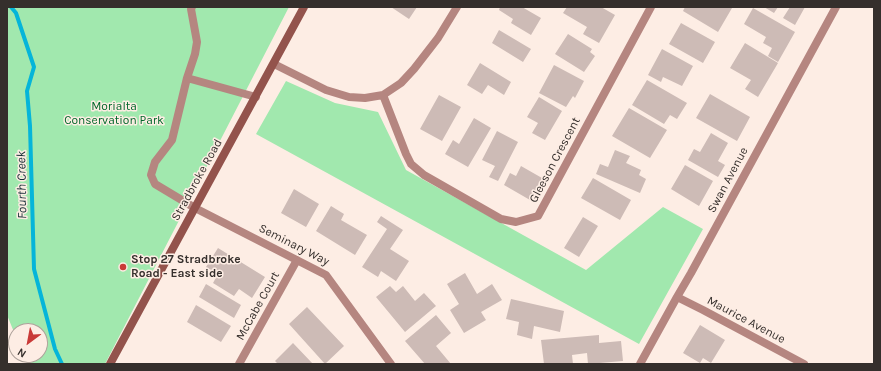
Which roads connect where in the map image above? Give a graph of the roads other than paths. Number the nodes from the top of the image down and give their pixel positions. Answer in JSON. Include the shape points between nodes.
{"nodes":[{"id":1,"x":192,"y":7,"type":"edge"},
{"id":2,"x":304,"y":7,"type":"edge"},
{"id":3,"x":457,"y":7,"type":"edge"},
{"id":4,"x":651,"y":7,"type":"edge"},
{"id":5,"x":836,"y":7,"type":"edge"},
{"id":6,"x":274,"y":64,"type":"junction"},
{"id":7,"x":187,"y":78,"type":"junction"},
{"id":8,"x":382,"y":95,"type":"junction"},
{"id":9,"x":256,"y":97,"type":"junction"},
{"id":10,"x":195,"y":208,"type":"junction"},
{"id":11,"x":297,"y":260,"type":"junction"},
{"id":12,"x":677,"y":297,"type":"junction"},
{"id":13,"x":110,"y":364,"type":"edge"},
{"id":14,"x":239,"y":364,"type":"edge"},
{"id":15,"x":391,"y":364,"type":"edge"},
{"id":16,"x":640,"y":364,"type":"edge"},
{"id":17,"x":804,"y":364,"type":"edge"}],
"edges":[{"from":1,"to":7,"type":"street","name":"Seminary Way","via":[[197,42]]},
{"from":2,"to":6,"type":"main road","name":"Stradbroke Road"},
{"from":3,"to":8,"type":"street","via":[[438,38],[414,69],[401,83]]},
{"from":4,"to":8,"type":"street","name":"Gleeson Crescent","via":[[538,216],[516,222],[501,219],[424,175],[411,164]]},
{"from":5,"to":12,"type":"street","name":"Swan Avenue"},
{"from":6,"to":8,"type":"street","via":[[326,90],[349,97]]},
{"from":6,"to":9,"type":"main road","name":"Stradbroke Road"},
{"from":7,"to":9,"type":"street"},
{"from":7,"to":10,"type":"street","name":"Seminary Way","via":[[172,140],[155,162],[151,175],[155,184]]},
{"from":9,"to":10,"type":"main road","name":"Stradbroke Road"},
{"from":10,"to":11,"type":"street","name":"Seminary Way"},
{"from":10,"to":13,"type":"main road","name":"Stradbroke Road"},
{"from":11,"to":14,"type":"street","name":"McCabe Court"},
{"from":11,"to":15,"type":"street","name":"Seminary Way","via":[[326,275]]},
{"from":12,"to":16,"type":"street","name":"Swan Avenue"},
{"from":12,"to":17,"type":"street","name":"Maurice Avenue"}]}
